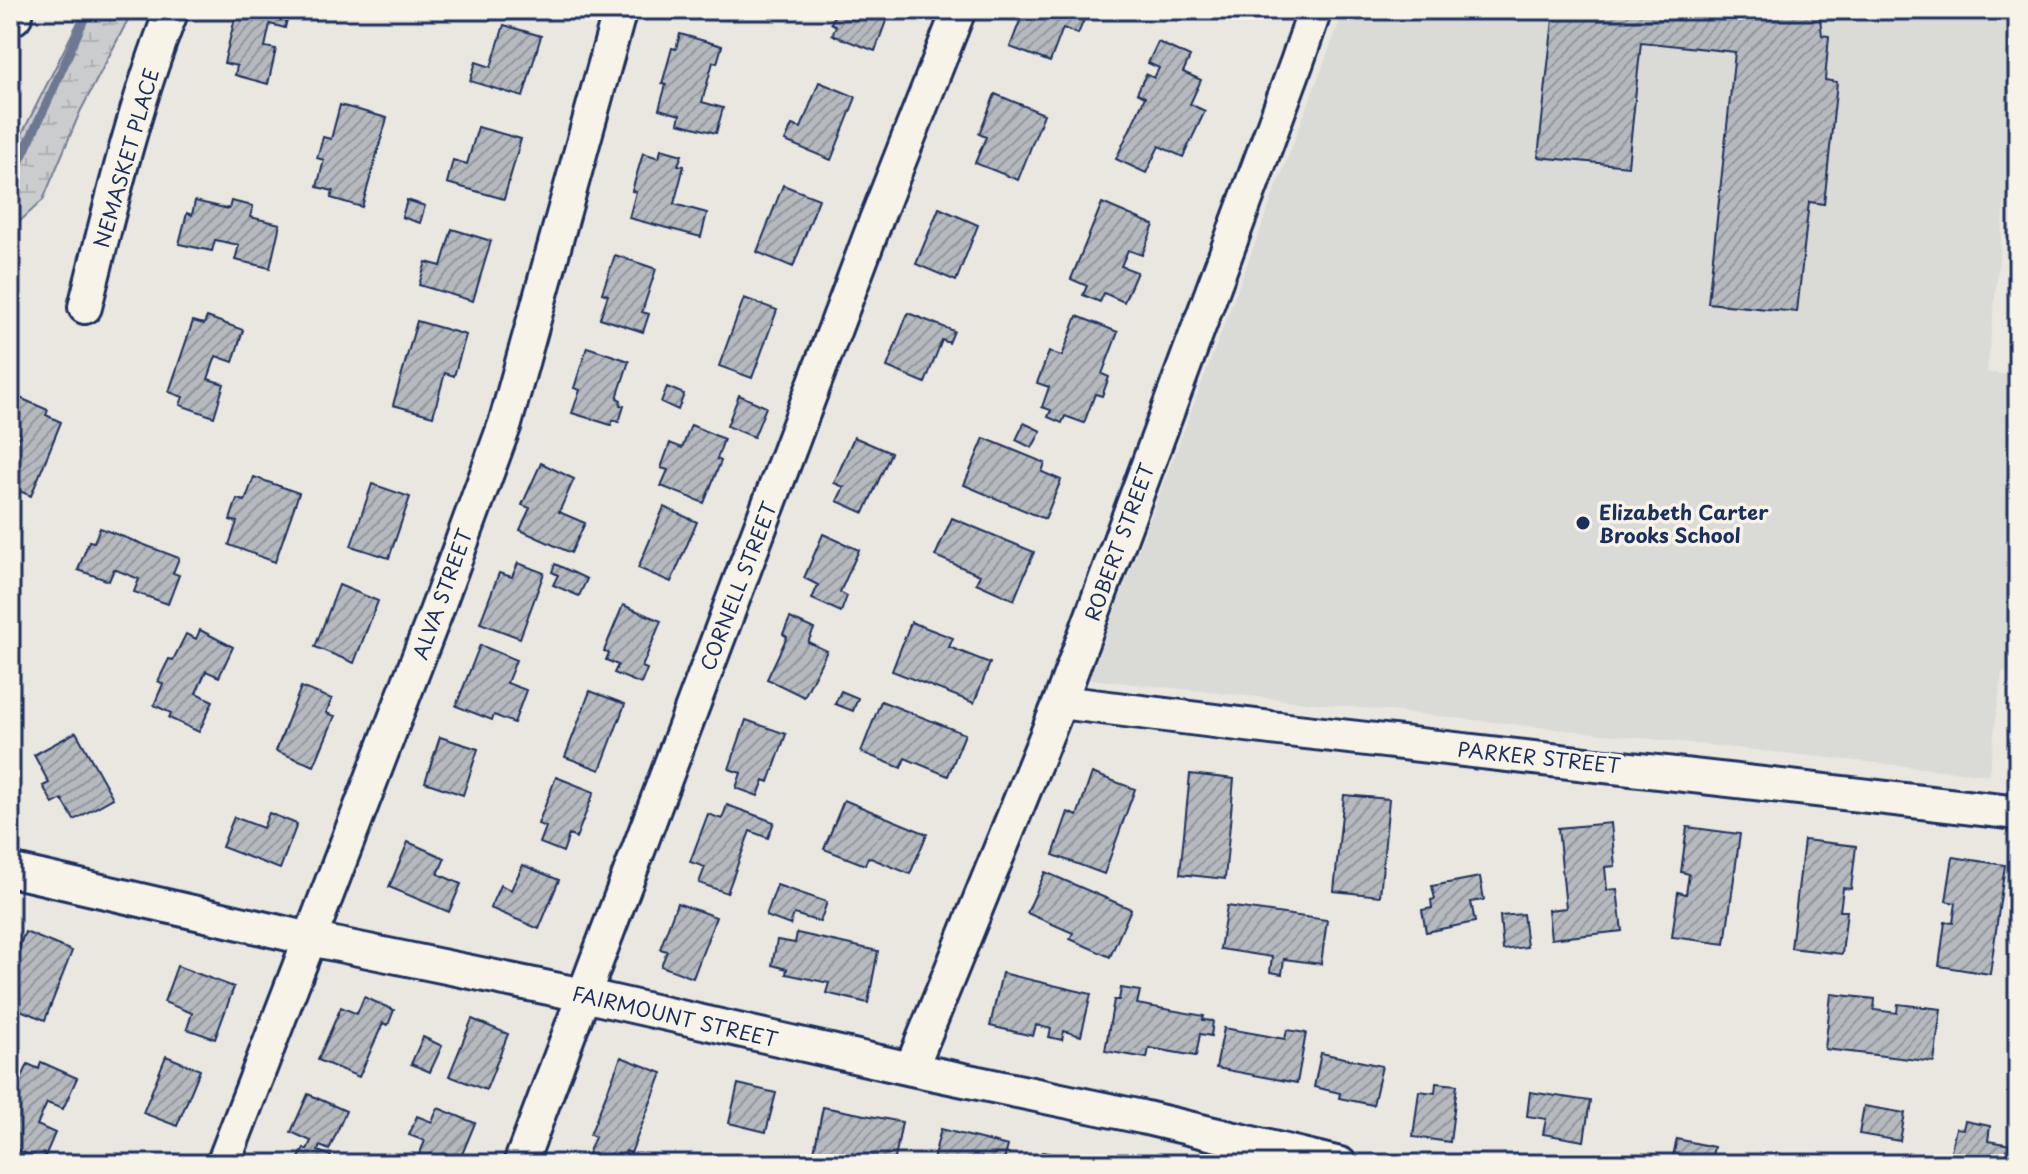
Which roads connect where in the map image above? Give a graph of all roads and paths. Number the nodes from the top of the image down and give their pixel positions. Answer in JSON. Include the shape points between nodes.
{"nodes":[{"id":1,"x":172,"y":10,"type":"edge"},
{"id":2,"x":620,"y":10,"type":"edge"},
{"id":3,"x":959,"y":10,"type":"edge"},
{"id":4,"x":1315,"y":10,"type":"edge"},
{"id":5,"x":85,"y":307,"type":"dead end"},
{"id":6,"x":1060,"y":702,"type":"junction"},
{"id":7,"x":2018,"y":813,"type":"edge"},
{"id":8,"x":10,"y":870,"type":"edge"},
{"id":9,"x":310,"y":939,"type":"junction"},
{"id":10,"x":583,"y":995,"type":"junction"},
{"id":11,"x":911,"y":1069,"type":"junction"},
{"id":12,"x":223,"y":1164,"type":"edge"},
{"id":13,"x":520,"y":1164,"type":"edge"},
{"id":14,"x":1340,"y":1164,"type":"edge"}],
"edges":[{"from":1,"to":5,"type":"street","name":"NEMASKET PLACE","via":[[133,123]]},
{"from":2,"to":9,"type":"street","name":"ALVA STREET","via":[[505,424]]},
{"from":3,"to":10,"type":"street","name":"CORNELL STREET"},
{"from":4,"to":6,"type":"street","name":"ROBERT STREET"},
{"from":6,"to":7,"type":"street","name":"PARKER STREET"},
{"from":6,"to":11,"type":"street","name":"ROBERT STREET"},
{"from":8,"to":9,"type":"street","name":"FAIRMOUNT STREET"},
{"from":9,"to":10,"type":"street","name":"FAIRMOUNT STREET"},
{"from":9,"to":12,"type":"street","name":"ALVA STREET"},
{"from":10,"to":11,"type":"street","name":"FAIRMOUNT STREET"},
{"from":10,"to":13,"type":"street","name":"CORNELL STREET"},
{"from":11,"to":14,"type":"street","name":"FAIRMOUNT STREET"}]}
